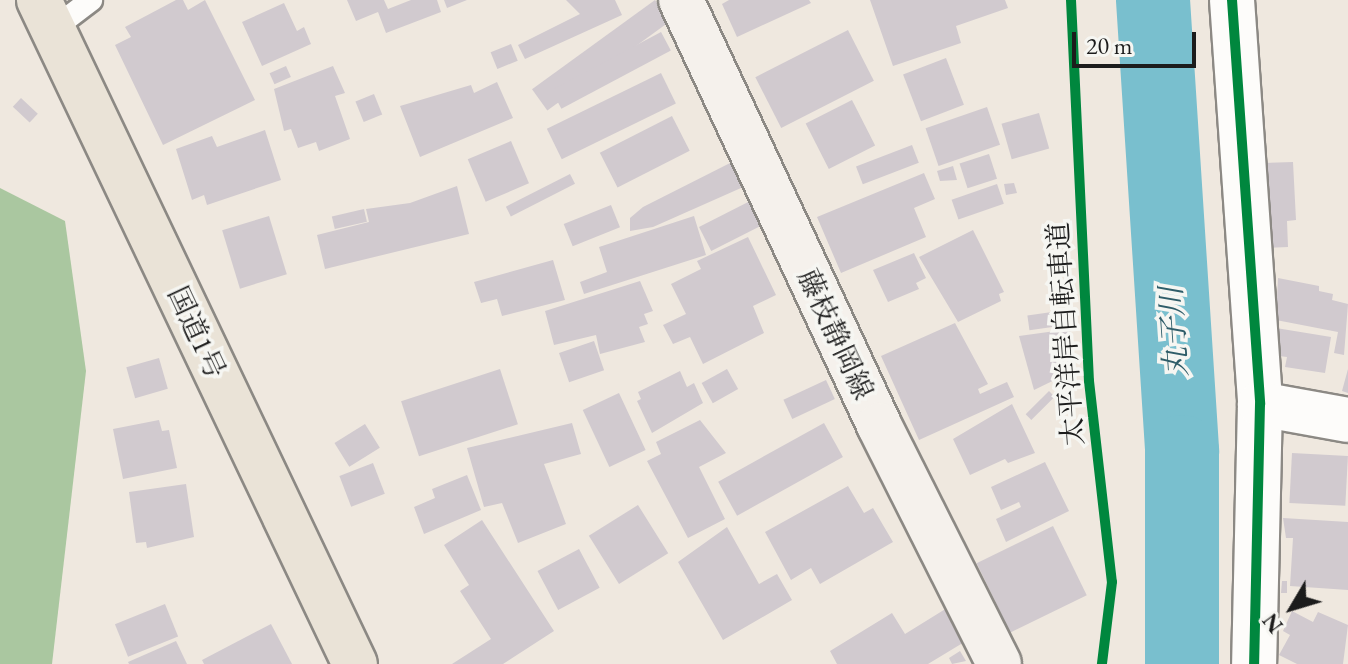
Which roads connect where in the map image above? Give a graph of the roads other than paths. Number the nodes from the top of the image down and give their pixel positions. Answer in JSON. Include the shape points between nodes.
{"nodes":[{"id":1,"x":91,"y":0,"type":"edge"},
{"id":2,"x":681,"y":0,"type":"edge"},
{"id":3,"x":1232,"y":0,"type":"edge"},
{"id":4,"x":46,"y":14,"type":"edge"},
{"id":5,"x":1260,"y":404,"type":"junction"},
{"id":6,"x":1348,"y":420,"type":"edge"},
{"id":7,"x":355,"y":664,"type":"edge"},
{"id":8,"x":999,"y":664,"type":"edge"},
{"id":9,"x":1254,"y":664,"type":"edge"}],
"edges":[{"from":1,"to":4,"type":"lane"},
{"from":2,"to":8,"type":"main road","name":"藤枝静岡線","via":[[879,425]]},
{"from":3,"to":5,"type":"street"},
{"from":4,"to":7,"type":"highway","name":"国道1号"},
{"from":5,"to":6,"type":"street"},
{"from":5,"to":9,"type":"street"}]}
